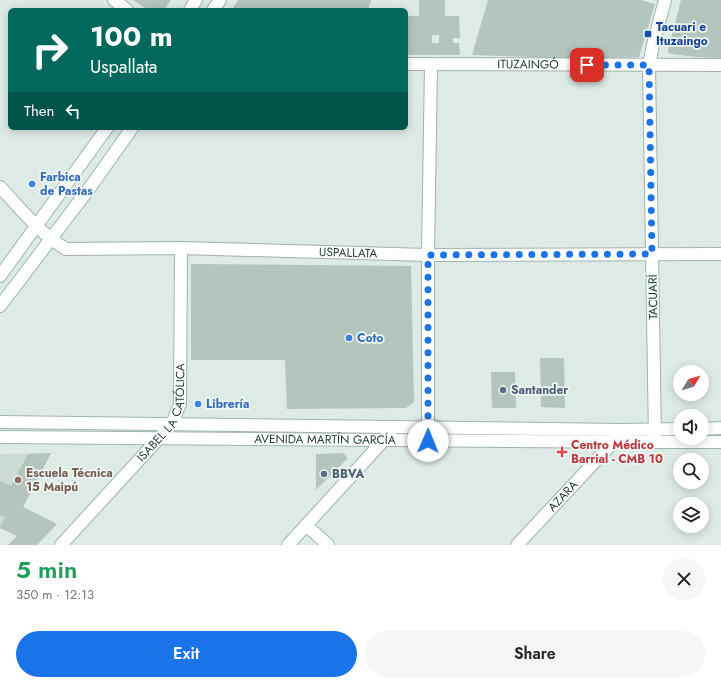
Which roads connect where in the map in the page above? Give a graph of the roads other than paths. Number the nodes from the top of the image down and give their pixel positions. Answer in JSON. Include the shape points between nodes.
{"nodes":[{"id":1,"x":114,"y":0,"type":"edge"},
{"id":2,"x":665,"y":0,"type":"edge"},
{"id":3,"x":124,"y":8,"type":"edge"},
{"id":4,"x":408,"y":64,"type":"edge"},
{"id":5,"x":431,"y":64,"type":"junction"},
{"id":6,"x":649,"y":65,"type":"junction"},
{"id":7,"x":721,"y":65,"type":"edge"},
{"id":8,"x":106,"y":130,"type":"edge"},
{"id":9,"x":131,"y":130,"type":"edge"},
{"id":10,"x":0,"y":187,"type":"edge"},
{"id":11,"x":36,"y":227,"type":"junction"},
{"id":12,"x":51,"y":240,"type":"junction"},
{"id":13,"x":181,"y":248,"type":"junction"},
{"id":14,"x":652,"y":254,"type":"junction"},
{"id":15,"x":721,"y":254,"type":"edge"},
{"id":16,"x":428,"y":255,"type":"junction"},
{"id":17,"x":0,"y":276,"type":"edge"},
{"id":18,"x":0,"y":306,"type":"edge"},
{"id":19,"x":0,"y":422,"type":"edge"},
{"id":20,"x":172,"y":424,"type":"junction"},
{"id":21,"x":393,"y":427,"type":"junction"},
{"id":22,"x":428,"y":428,"type":"junction"},
{"id":23,"x":721,"y":428,"type":"edge"},
{"id":24,"x":655,"y":429,"type":"junction"},
{"id":25,"x":673,"y":429,"type":"edge"},
{"id":26,"x":709,"y":429,"type":"edge"},
{"id":27,"x":624,"y":430,"type":"junction"},
{"id":28,"x":0,"y":437,"type":"edge"},
{"id":29,"x":158,"y":438,"type":"junction"},
{"id":30,"x":384,"y":440,"type":"junction"},
{"id":31,"x":428,"y":441,"type":"junction"},
{"id":32,"x":613,"y":442,"type":"junction"},
{"id":33,"x":654,"y":442,"type":"junction"},
{"id":34,"x":721,"y":442,"type":"edge"},
{"id":35,"x":306,"y":526,"type":"junction"},
{"id":36,"x":61,"y":545,"type":"edge"},
{"id":37,"x":288,"y":545,"type":"edge"},
{"id":38,"x":328,"y":545,"type":"edge"},
{"id":39,"x":517,"y":545,"type":"edge"}],
"edges":[{"from":1,"to":3,"type":"street"},
{"from":2,"to":6,"type":"street","name":"TACUARÍ"},
{"from":4,"to":5,"type":"street","name":"ITUZAINGÓ"},
{"from":5,"to":6,"type":"street","name":"ITUZAINGÓ"},
{"from":5,"to":16,"type":"street"},
{"from":6,"to":7,"type":"street","name":"ITUZAINGÓ"},
{"from":6,"to":14,"type":"street","name":"TACUARÍ"},
{"from":8,"to":11,"type":"street"},
{"from":9,"to":12,"type":"street"},
{"from":10,"to":11,"type":"street","name":"USPALLATA"},
{"from":11,"to":12,"type":"street","name":"USPALLATA"},
{"from":11,"to":17,"type":"street"},
{"from":12,"to":13,"type":"street","name":"USPALLATA","via":[[66,249]]},
{"from":12,"to":18,"type":"street"},
{"from":13,"to":16,"type":"street","name":"USPALLATA"},
{"from":13,"to":20,"type":"street","name":"ISABEL LA CATÓLICA","via":[[180,404]]},
{"from":14,"to":15,"type":"street","name":"USPALLATA"},
{"from":14,"to":16,"type":"street","name":"USPALLATA"},
{"from":14,"to":24,"type":"street","name":"TACUARÍ"},
{"from":16,"to":22,"type":"street"},
{"from":19,"to":20,"type":"street","name":"AVENIDA MARTÍN GARCÍA"},
{"from":20,"to":21,"type":"street","name":"AVENIDA MARTÍN GARCÍA"},
{"from":20,"to":29,"type":"street","name":"ISABEL LA CATÓLICA"},
{"from":21,"to":22,"type":"street","name":"AVENIDA MARTÍN GARCÍA"},
{"from":21,"to":30,"type":"street"},
{"from":22,"to":27,"type":"street","name":"AVENIDA MARTÍN GARCÍA"},
{"from":22,"to":31,"type":"street"},
{"from":23,"to":26,"type":"street"},
{"from":24,"to":25,"type":"street","name":"AVENIDA MARTÍN GARCÍA"},
{"from":24,"to":27,"type":"street","name":"AVENIDA MARTÍN GARCÍA"},
{"from":24,"to":33,"type":"street","name":"TACUARÍ"},
{"from":27,"to":32,"type":"street","name":"AZARA"},
{"from":28,"to":29,"type":"street","name":"AVENIDA MARTÍN GARCÍA"},
{"from":29,"to":30,"type":"street","name":"AVENIDA MARTÍN GARCÍA"},
{"from":29,"to":36,"type":"street","name":"ISABEL LA CATÓLICA"},
{"from":30,"to":31,"type":"street","name":"AVENIDA MARTÍN GARCÍA"},
{"from":30,"to":35,"type":"street"},
{"from":31,"to":32,"type":"street","name":"AVENIDA MARTÍN GARCÍA"},
{"from":32,"to":33,"type":"street","name":"AVENIDA MARTÍN GARCÍA"},
{"from":32,"to":39,"type":"street","name":"AZARA"},
{"from":33,"to":34,"type":"street","name":"AVENIDA MARTÍN GARCÍA"},
{"from":35,"to":37,"type":"street"},
{"from":35,"to":38,"type":"street"}]}
